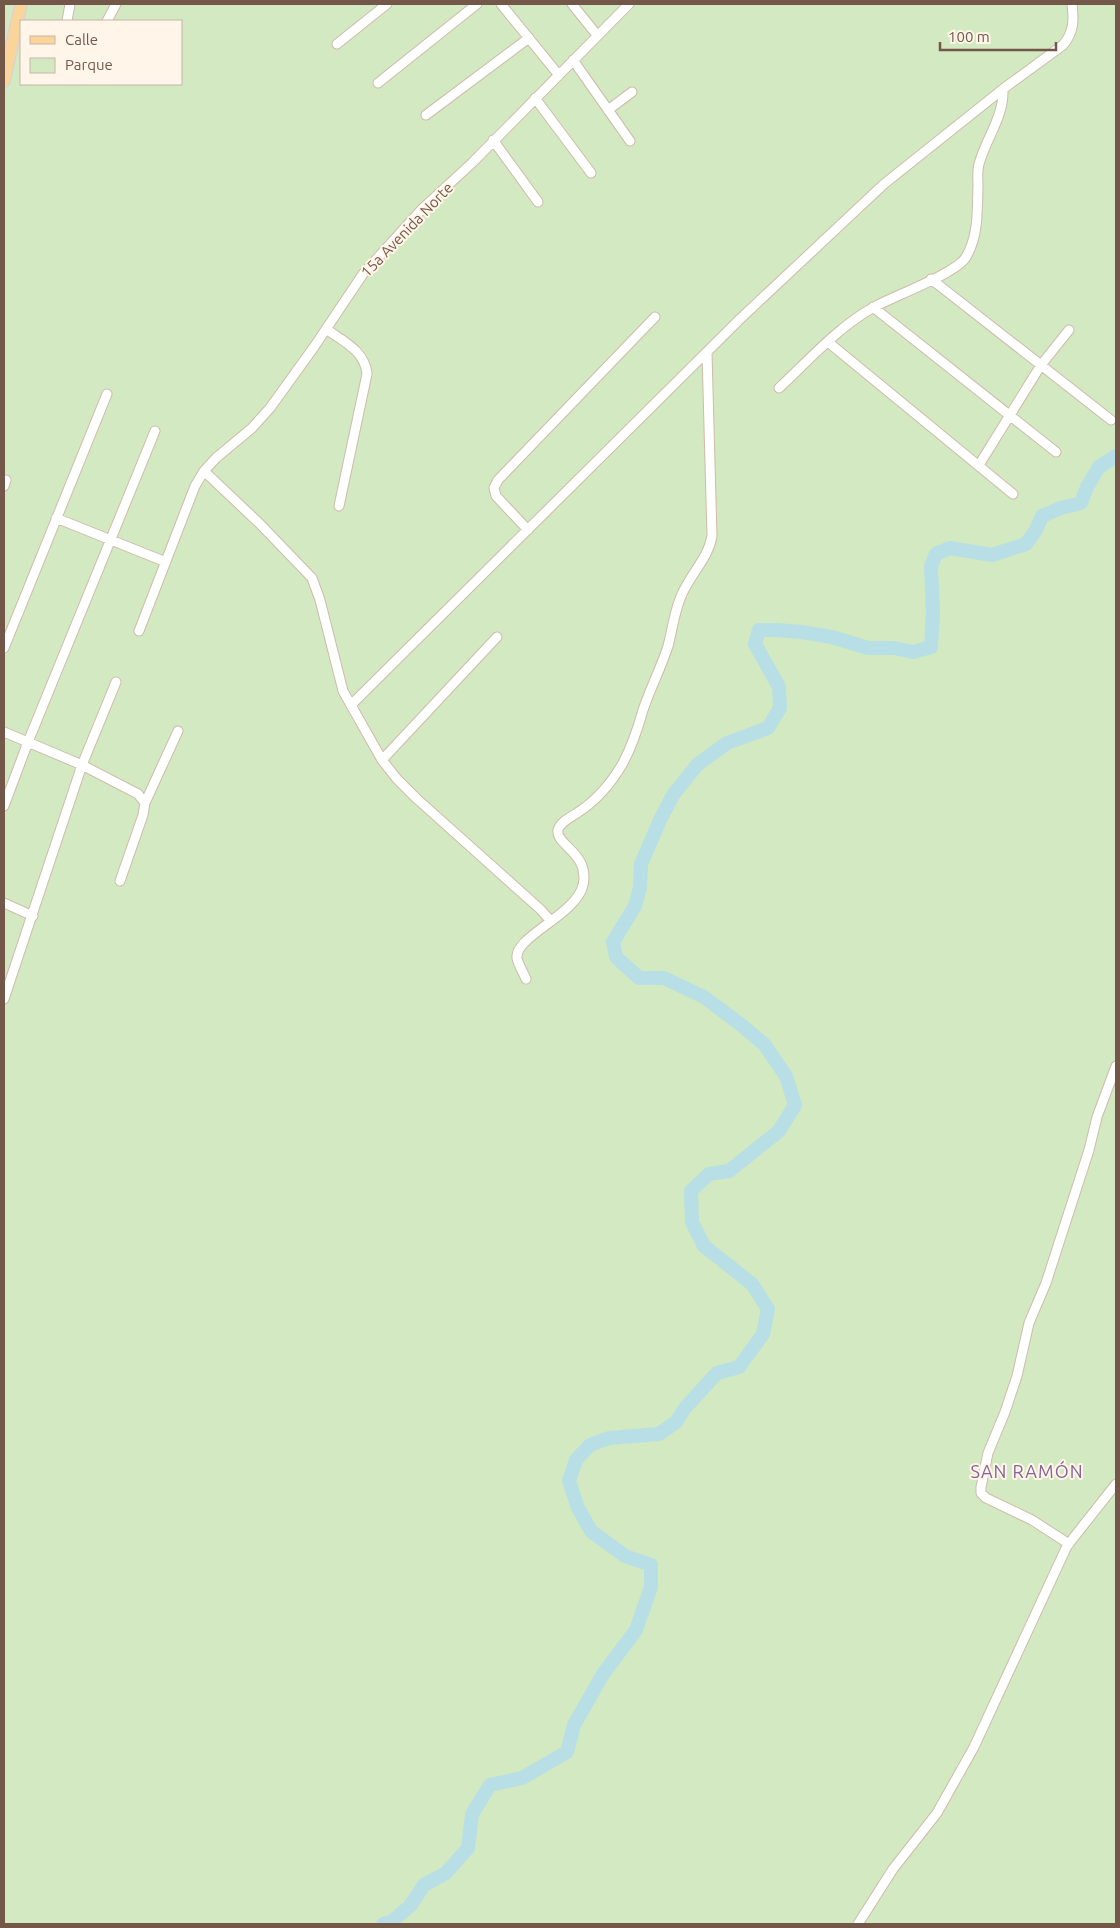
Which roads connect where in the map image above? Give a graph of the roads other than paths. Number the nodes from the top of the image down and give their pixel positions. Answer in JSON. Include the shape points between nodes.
{"nodes":[{"id":1,"x":21,"y":4,"type":"edge"},
{"id":2,"x":70,"y":4,"type":"edge"},
{"id":3,"x":116,"y":4,"type":"edge"},
{"id":4,"x":387,"y":4,"type":"edge"},
{"id":5,"x":477,"y":4,"type":"edge"},
{"id":6,"x":501,"y":4,"type":"edge"},
{"id":7,"x":572,"y":4,"type":"edge"},
{"id":8,"x":628,"y":4,"type":"edge"},
{"id":9,"x":1072,"y":4,"type":"edge"},
{"id":10,"x":67,"y":20,"type":"edge"},
{"id":11,"x":108,"y":20,"type":"edge"},
{"id":12,"x":598,"y":35,"type":"junction"},
{"id":13,"x":529,"y":38,"type":"junction"},
{"id":14,"x":336,"y":44,"type":"dead end"},
{"id":15,"x":573,"y":60,"type":"junction"},
{"id":16,"x":558,"y":74,"type":"junction"},
{"id":17,"x":4,"y":81,"type":"edge"},
{"id":18,"x":378,"y":83,"type":"dead end"},
{"id":19,"x":1003,"y":89,"type":"junction"},
{"id":20,"x":632,"y":92,"type":"dead end"},
{"id":21,"x":535,"y":98,"type":"junction"},
{"id":22,"x":608,"y":110,"type":"junction"},
{"id":23,"x":426,"y":115,"type":"dead end"},
{"id":24,"x":493,"y":140,"type":"junction"},
{"id":25,"x":630,"y":142,"type":"dead end"},
{"id":26,"x":591,"y":172,"type":"dead end"},
{"id":27,"x":538,"y":202,"type":"dead end"},
{"id":28,"x":931,"y":279,"type":"junction"},
{"id":29,"x":873,"y":307,"type":"junction"},
{"id":30,"x":655,"y":317,"type":"dead end"},
{"id":31,"x":326,"y":329,"type":"junction"},
{"id":32,"x":1069,"y":330,"type":"dead end"},
{"id":33,"x":828,"y":342,"type":"junction"},
{"id":34,"x":706,"y":353,"type":"junction"},
{"id":35,"x":1041,"y":365,"type":"junction"},
{"id":36,"x":779,"y":388,"type":"dead end"},
{"id":37,"x":108,"y":394,"type":"dead end"},
{"id":38,"x":1010,"y":416,"type":"junction"},
{"id":39,"x":1111,"y":420,"type":"dead end"},
{"id":40,"x":155,"y":431,"type":"dead end"},
{"id":41,"x":1056,"y":452,"type":"dead end"},
{"id":42,"x":979,"y":465,"type":"junction"},
{"id":43,"x":204,"y":471,"type":"junction"},
{"id":44,"x":1013,"y":494,"type":"dead end"},
{"id":45,"x":339,"y":506,"type":"dead end"},
{"id":46,"x":56,"y":518,"type":"junction"},
{"id":47,"x":528,"y":530,"type":"junction"},
{"id":48,"x":110,"y":540,"type":"junction"},
{"id":49,"x":166,"y":562,"type":"junction"},
{"id":50,"x":8,"y":622,"type":"edge"},
{"id":51,"x":139,"y":631,"type":"dead end"},
{"id":52,"x":497,"y":637,"type":"dead end"},
{"id":53,"x":4,"y":648,"type":"edge"},
{"id":54,"x":116,"y":682,"type":"dead end"},
{"id":55,"x":351,"y":705,"type":"junction"},
{"id":56,"x":178,"y":731,"type":"dead end"},
{"id":57,"x":4,"y":732,"type":"edge"},
{"id":58,"x":28,"y":742,"type":"junction"},
{"id":59,"x":382,"y":760,"type":"junction"},
{"id":60,"x":82,"y":766,"type":"junction"},
{"id":61,"x":145,"y":803,"type":"junction"},
{"id":62,"x":4,"y":806,"type":"edge"},
{"id":63,"x":120,"y":881,"type":"dead end"},
{"id":64,"x":4,"y":903,"type":"edge"},
{"id":65,"x":33,"y":916,"type":"junction"},
{"id":66,"x":551,"y":921,"type":"junction"},
{"id":67,"x":526,"y":979,"type":"dead end"},
{"id":68,"x":4,"y":998,"type":"edge"},
{"id":69,"x":1116,"y":1066,"type":"edge"},
{"id":70,"x":1116,"y":1484,"type":"edge"},
{"id":71,"x":1069,"y":1544,"type":"junction"},
{"id":72,"x":858,"y":1924,"type":"edge"}],
"edges":[{"from":1,"to":17,"type":"main road"},
{"from":2,"to":10,"type":"street"},
{"from":3,"to":11,"type":"street"},
{"from":4,"to":14,"type":"street"},
{"from":5,"to":18,"type":"street"},
{"from":6,"to":13,"type":"street"},
{"from":7,"to":12,"type":"street"},
{"from":8,"to":12,"type":"street","name":"15a Avenida Norte"},
{"from":9,"to":19,"type":"street","via":[[1070,38]]},
{"from":12,"to":15,"type":"street","name":"15a Avenida Norte"},
{"from":13,"to":16,"type":"street"},
{"from":13,"to":23,"type":"street"},
{"from":15,"to":16,"type":"street","name":"15a Avenida Norte"},
{"from":15,"to":22,"type":"street"},
{"from":16,"to":21,"type":"street","name":"15a Avenida Norte"},
{"from":19,"to":28,"type":"street","via":[[1004,102],[978,166],[976,228],[972,244],[965,259],[954,269]]},
{"from":19,"to":34,"type":"street","via":[[884,184]]},
{"from":20,"to":22,"type":"street"},
{"from":21,"to":24,"type":"street","name":"15a Avenida Norte"},
{"from":21,"to":26,"type":"street"},
{"from":22,"to":25,"type":"street"},
{"from":24,"to":27,"type":"street"},
{"from":24,"to":31,"type":"street","name":"15a Avenida Norte","via":[[422,209],[363,274]]},
{"from":28,"to":29,"type":"street"},
{"from":28,"to":35,"type":"street"},
{"from":29,"to":33,"type":"street"},
{"from":29,"to":38,"type":"street"},
{"from":30,"to":47,"type":"street","via":[[498,480],[494,488],[496,496]]},
{"from":31,"to":43,"type":"street","name":"15a Avenida Norte","via":[[270,408]]},
{"from":31,"to":45,"type":"street","via":[[355,350],[366,363]]},
{"from":32,"to":35,"type":"street"},
{"from":33,"to":36,"type":"street"},
{"from":33,"to":42,"type":"street"},
{"from":34,"to":47,"type":"street"},
{"from":34,"to":66,"type":"street","via":[[710,548],[679,600],[668,646],[623,762],[604,789],[558,830],[562,842],[582,861],[585,874],[578,898]]},
{"from":35,"to":38,"type":"street"},
{"from":35,"to":39,"type":"street"},
{"from":37,"to":46,"type":"street"},
{"from":38,"to":41,"type":"street"},
{"from":38,"to":42,"type":"street"},
{"from":40,"to":48,"type":"street"},
{"from":42,"to":44,"type":"street"},
{"from":43,"to":49,"type":"street","name":"15a Avenida Norte","via":[[195,486]]},
{"from":43,"to":55,"type":"street","via":[[312,578],[343,691]]},
{"from":46,"to":48,"type":"street"},
{"from":46,"to":50,"type":"street"},
{"from":47,"to":55,"type":"street"},
{"from":48,"to":49,"type":"street"},
{"from":48,"to":58,"type":"street"},
{"from":49,"to":51,"type":"street","name":"15a Avenida Norte"},
{"from":50,"to":53,"type":"street"},
{"from":52,"to":59,"type":"street"},
{"from":54,"to":60,"type":"street"},
{"from":55,"to":59,"type":"street"},
{"from":56,"to":61,"type":"street"},
{"from":57,"to":58,"type":"street"},
{"from":58,"to":60,"type":"street"},
{"from":58,"to":62,"type":"street"},
{"from":59,"to":66,"type":"street","via":[[396,779]]},
{"from":60,"to":61,"type":"street","via":[[138,794]]},
{"from":60,"to":65,"type":"street"},
{"from":61,"to":63,"type":"street"},
{"from":64,"to":65,"type":"street"},
{"from":65,"to":68,"type":"street"},
{"from":66,"to":67,"type":"street","via":[[524,941],[517,952]]},
{"from":69,"to":71,"type":"street","via":[[1046,1283],[1029,1324],[1017,1376],[988,1452],[981,1487],[986,1498],[1032,1520]]},
{"from":70,"to":71,"type":"street"},
{"from":71,"to":72,"type":"street","via":[[974,1747],[937,1813],[893,1869]]}]}
